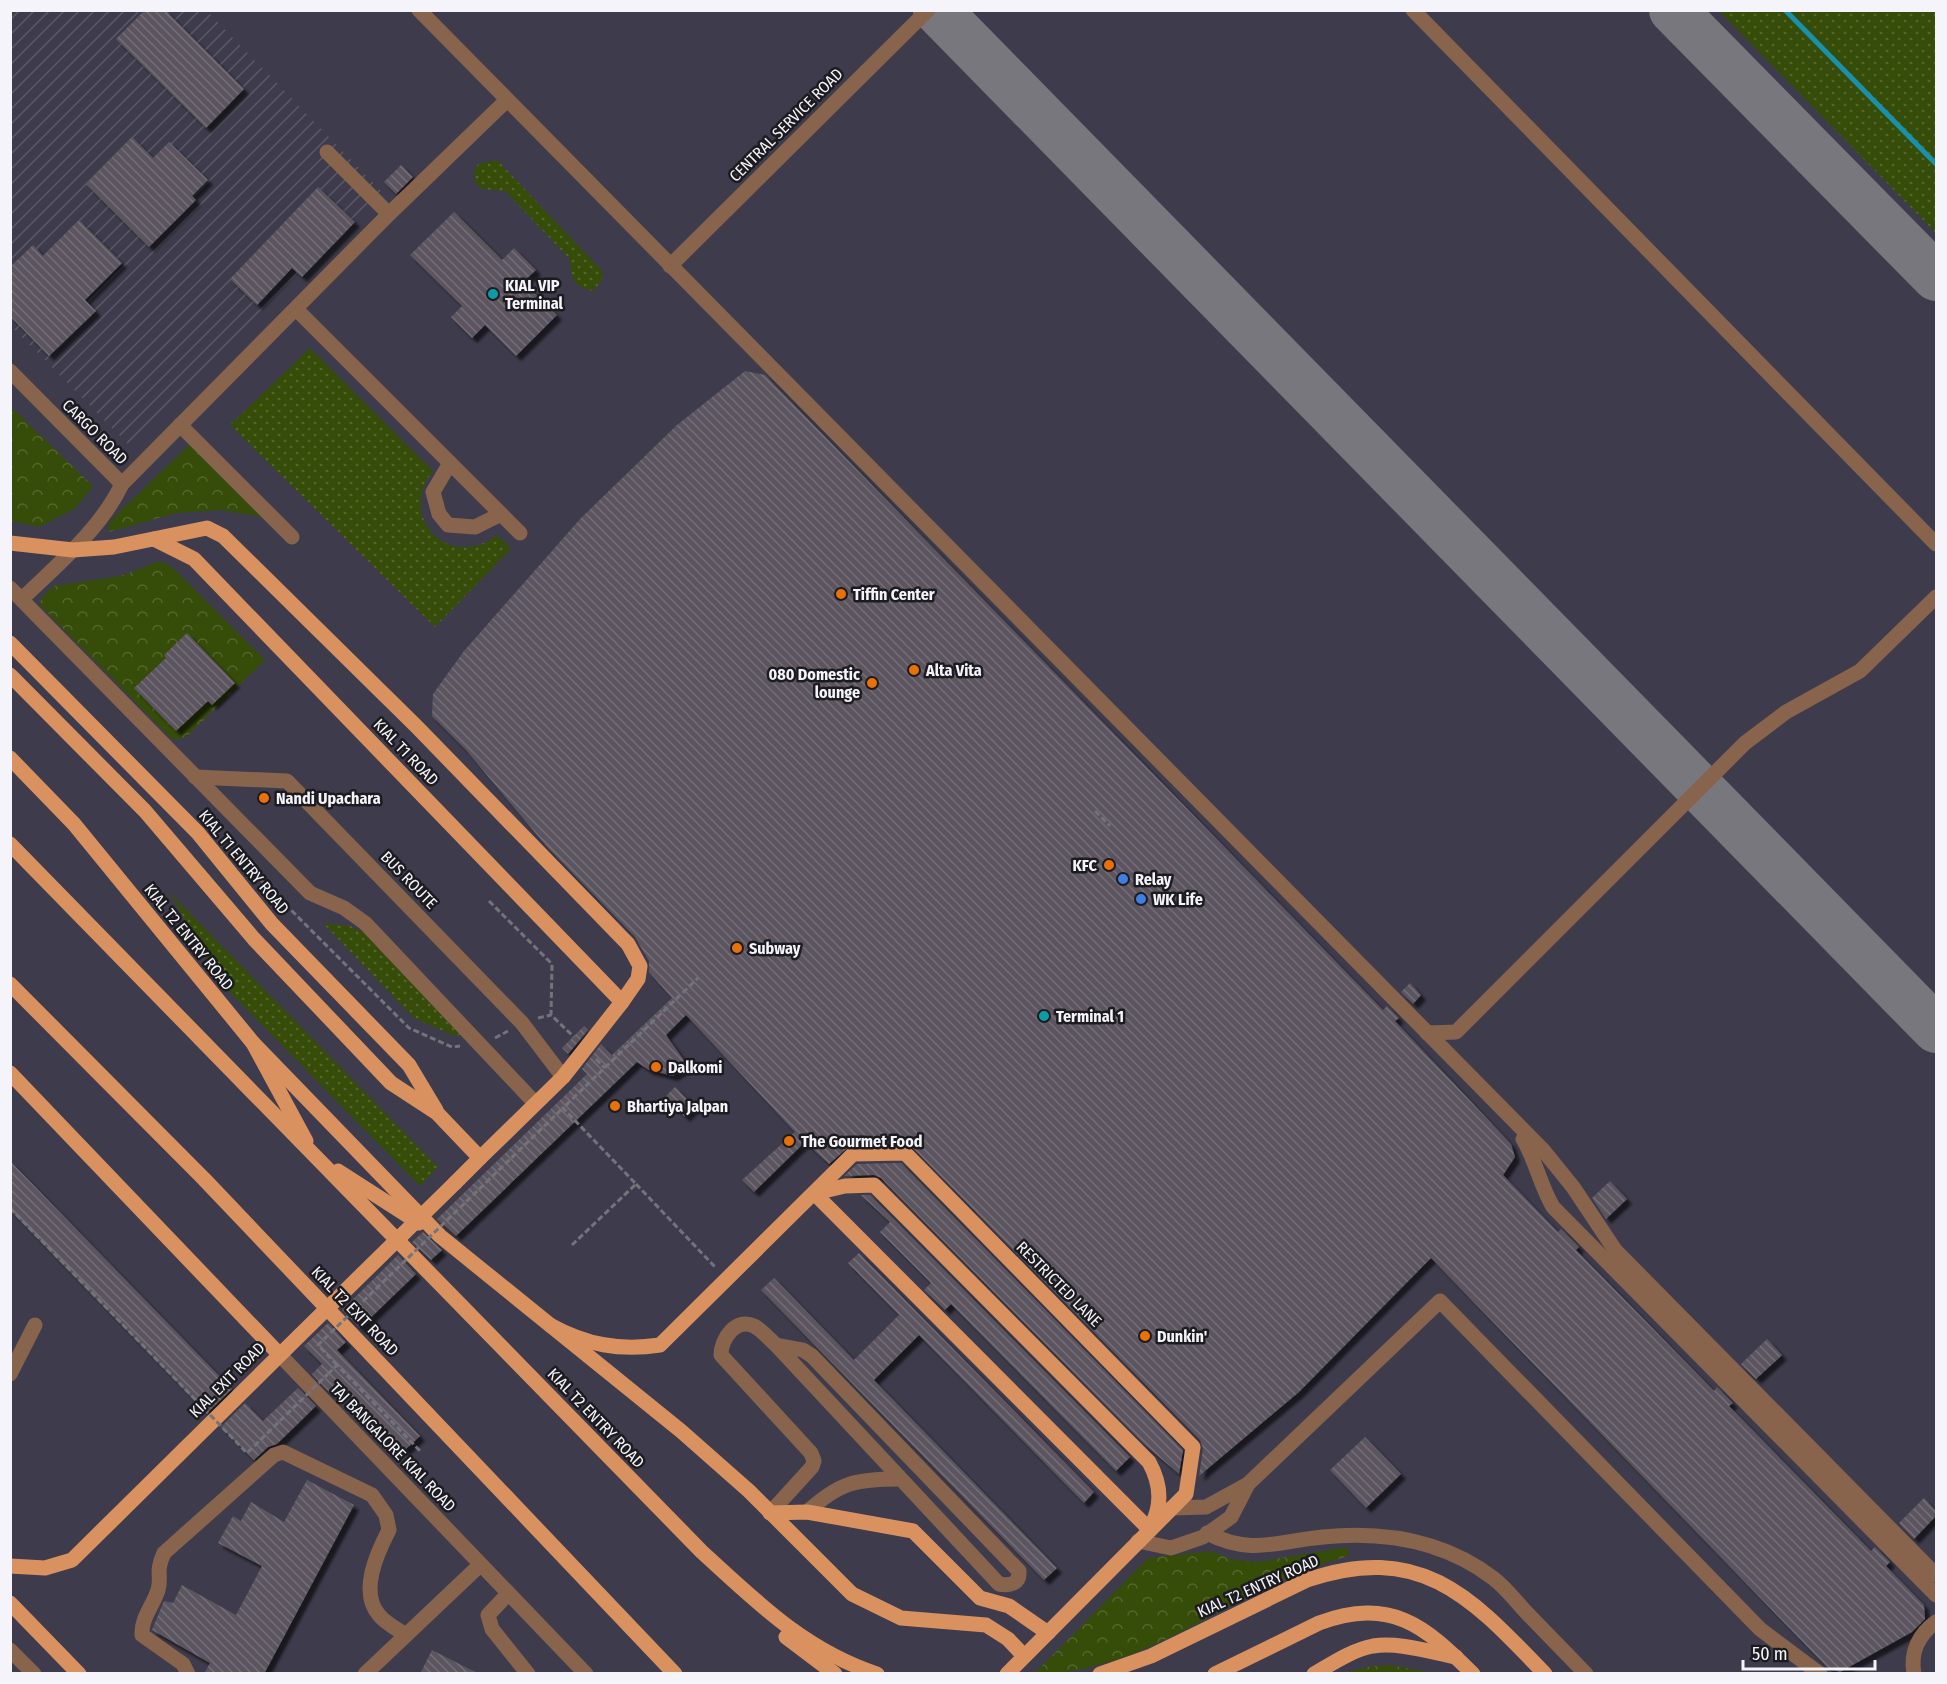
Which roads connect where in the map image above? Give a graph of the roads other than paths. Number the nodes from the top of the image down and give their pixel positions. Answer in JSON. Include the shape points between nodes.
{"nodes":[{"id":1,"x":419,"y":10,"type":"edge"},
{"id":2,"x":928,"y":10,"type":"edge"},
{"id":3,"x":1413,"y":10,"type":"edge"},
{"id":4,"x":507,"y":100,"type":"junction"},
{"id":5,"x":327,"y":152,"type":"dead end"},
{"id":6,"x":390,"y":214,"type":"junction"},
{"id":7,"x":670,"y":266,"type":"junction"},
{"id":8,"x":296,"y":309,"type":"junction"},
{"id":9,"x":10,"y":372,"type":"edge"},
{"id":10,"x":180,"y":425,"type":"junction"},
{"id":11,"x":450,"y":463,"type":"junction"},
{"id":12,"x":122,"y":484,"type":"junction"},
{"id":13,"x":501,"y":514,"type":"junction"},
{"id":14,"x":520,"y":533,"type":"dead end"},
{"id":15,"x":292,"y":537,"type":"dead end"},
{"id":16,"x":154,"y":539,"type":"junction"},
{"id":17,"x":10,"y":543,"type":"edge"},
{"id":18,"x":1936,"y":544,"type":"edge"},
{"id":19,"x":73,"y":550,"type":"junction"},
{"id":20,"x":10,"y":588,"type":"edge"},
{"id":21,"x":1936,"y":597,"type":"edge"},
{"id":22,"x":22,"y":599,"type":"junction"},
{"id":23,"x":10,"y":643,"type":"edge"},
{"id":24,"x":10,"y":675,"type":"edge"},
{"id":25,"x":10,"y":758,"type":"edge"},
{"id":26,"x":195,"y":777,"type":"junction"},
{"id":27,"x":10,"y":844,"type":"edge"},
{"id":28,"x":10,"y":984,"type":"edge"},
{"id":29,"x":622,"y":1002,"type":"junction"},
{"id":30,"x":1427,"y":1033,"type":"junction"},
{"id":31,"x":254,"y":1043,"type":"junction"},
{"id":32,"x":10,"y":1073,"type":"edge"},
{"id":33,"x":562,"y":1077,"type":"junction"},
{"id":34,"x":535,"y":1103,"type":"junction"},
{"id":35,"x":437,"y":1113,"type":"junction"},
{"id":36,"x":1513,"y":1120,"type":"junction"},
{"id":37,"x":314,"y":1156,"type":"junction"},
{"id":38,"x":480,"y":1158,"type":"junction"},
{"id":39,"x":814,"y":1193,"type":"junction"},
{"id":40,"x":440,"y":1236,"type":"junction"},
{"id":41,"x":35,"y":1325,"type":"dead end"},
{"id":42,"x":550,"y":1325,"type":"junction"},
{"id":43,"x":776,"y":1346,"type":"junction"},
{"id":44,"x":279,"y":1354,"type":"junction"},
{"id":45,"x":10,"y":1374,"type":"edge"},
{"id":46,"x":899,"y":1479,"type":"junction"},
{"id":47,"x":1248,"y":1484,"type":"junction"},
{"id":48,"x":1171,"y":1508,"type":"junction"},
{"id":49,"x":807,"y":1512,"type":"junction"},
{"id":50,"x":770,"y":1513,"type":"junction"},
{"id":51,"x":1150,"y":1530,"type":"junction"},
{"id":52,"x":1208,"y":1533,"type":"junction"},
{"id":53,"x":1138,"y":1541,"type":"junction"},
{"id":54,"x":702,"y":1552,"type":"junction"},
{"id":55,"x":480,"y":1565,"type":"junction"},
{"id":56,"x":10,"y":1566,"type":"edge"},
{"id":57,"x":1936,"y":1575,"type":"edge"},
{"id":58,"x":508,"y":1594,"type":"junction"},
{"id":59,"x":1936,"y":1595,"type":"edge"},
{"id":60,"x":10,"y":1603,"type":"edge"},
{"id":61,"x":1936,"y":1622,"type":"edge"},
{"id":62,"x":1048,"y":1633,"type":"junction"},
{"id":63,"x":406,"y":1635,"type":"junction"},
{"id":64,"x":1786,"y":1647,"type":"junction"},
{"id":65,"x":10,"y":1650,"type":"edge"},
{"id":66,"x":1024,"y":1656,"type":"junction"},
{"id":67,"x":1456,"y":1657,"type":"junction"},
{"id":68,"x":673,"y":1671,"type":"edge"},
{"id":69,"x":1911,"y":1672,"type":"edge"},
{"id":70,"x":34,"y":1674,"type":"edge"},
{"id":71,"x":79,"y":1674,"type":"edge"},
{"id":72,"x":188,"y":1674,"type":"edge"},
{"id":73,"x":365,"y":1674,"type":"edge"},
{"id":74,"x":528,"y":1674,"type":"edge"},
{"id":75,"x":586,"y":1674,"type":"edge"},
{"id":76,"x":835,"y":1674,"type":"edge"},
{"id":77,"x":877,"y":1674,"type":"edge"},
{"id":78,"x":1007,"y":1674,"type":"edge"},
{"id":79,"x":1100,"y":1674,"type":"edge"},
{"id":80,"x":1215,"y":1674,"type":"edge"},
{"id":81,"x":1314,"y":1674,"type":"edge"},
{"id":82,"x":1473,"y":1674,"type":"edge"},
{"id":83,"x":1545,"y":1674,"type":"edge"},
{"id":84,"x":1586,"y":1674,"type":"edge"},
{"id":85,"x":1810,"y":1674,"type":"edge"},
{"id":86,"x":1820,"y":1674,"type":"edge"}],
"edges":[{"from":1,"to":4,"type":"lane"},
{"from":2,"to":7,"type":"lane","name":"CENTRAL SERVICE ROAD"},
{"from":3,"to":18,"type":"lane"},
{"from":4,"to":6,"type":"lane"},
{"from":4,"to":7,"type":"lane"},
{"from":5,"to":6,"type":"lane"},
{"from":6,"to":8,"type":"lane"},
{"from":7,"to":30,"type":"lane"},
{"from":8,"to":10,"type":"lane"},
{"from":8,"to":11,"type":"lane"},
{"from":9,"to":12,"type":"lane","name":"CARGO ROAD"},
{"from":10,"to":12,"type":"lane"},
{"from":10,"to":15,"type":"lane"},
{"from":11,"to":13,"type":"lane"},
{"from":11,"to":13,"type":"lane","via":[[433,492],[439,514],[448,525],[475,527]]},
{"from":12,"to":19,"type":"lane","name":"CARGO ROAD","via":[[111,508]]},
{"from":13,"to":14,"type":"lane"},
{"from":16,"to":19,"type":"main road"},
{"from":16,"to":29,"type":"main road","name":"KIAL T1 ROAD","via":[[194,559]]},
{"from":16,"to":29,"type":"main road","name":"KIAL T1 ROAD","via":[[207,528],[237,547],[627,944],[640,966],[638,979]]},
{"from":17,"to":19,"type":"main road"},
{"from":19,"to":22,"type":"lane","name":"CARGO ROAD"},
{"from":20,"to":22,"type":"lane"},
{"from":21,"to":30,"type":"lane","via":[[1860,671],[1786,712],[1745,743],[1456,1032]]},
{"from":22,"to":26,"type":"lane"},
{"from":23,"to":35,"type":"main road","name":"KIAL T1 ENTRY ROAD","via":[[198,833],[272,924],[409,1065]]},
{"from":24,"to":35,"type":"main road","name":"KIAL T1 ENTRY ROAD","via":[[145,811],[254,939],[391,1083]]},
{"from":25,"to":31,"type":"main road","name":"KIAL T2 ENTRY ROAD","via":[[74,824]]},
{"from":26,"to":33,"type":"lane","name":"BUS ROUTE","via":[[288,781],[522,1023]]},
{"from":26,"to":34,"type":"lane","via":[[310,893],[344,908],[365,923]]},
{"from":27,"to":37,"type":"main road","name":"KIAL T2 ENTRY ROAD"},
{"from":28,"to":68,"type":"main road","name":"KIAL T2 EXIT ROAD","via":[[212,1188]]},
{"from":29,"to":33,"type":"main road"},
{"from":30,"to":36,"type":"lane"},
{"from":31,"to":37,"type":"main road","name":"KIAL T2 ENTRY ROAD"},
{"from":31,"to":40,"type":"main road"},
{"from":32,"to":44,"type":"main road"},
{"from":33,"to":34,"type":"main road"},
{"from":34,"to":38,"type":"main road"},
{"from":35,"to":38,"type":"main road","name":"KIAL T1 ENTRY ROAD"},
{"from":36,"to":57,"type":"lane","via":[[1573,1187],[1615,1250]]},
{"from":36,"to":59,"type":"lane","via":[[1532,1154],[1542,1189],[1553,1207]]},
{"from":37,"to":40,"type":"main road","name":"KIAL T2 ENTRY ROAD"},
{"from":37,"to":54,"type":"main road","name":"KIAL T2 ENTRY ROAD"},
{"from":38,"to":44,"type":"main road","name":"KIAL EXIT ROAD","bridge":true},
{"from":39,"to":42,"type":"main road","via":[[660,1345],[601,1346]]},
{"from":39,"to":48,"type":"main road","name":"RESTRICTED LANE","via":[[853,1154],[905,1153],[1193,1447],[1185,1494]]},
{"from":39,"to":51,"type":"main road"},
{"from":39,"to":51,"type":"main road","via":[[860,1185],[874,1185],[883,1193],[1149,1462],[1160,1494]]},
{"from":40,"to":42,"type":"main road"},
{"from":41,"to":45,"type":"lane"},
{"from":42,"to":50,"type":"main road","via":[[681,1431]]},
{"from":43,"to":46,"type":"lane"},
{"from":43,"to":46,"type":"lane","via":[[803,1350],[812,1356],[1019,1571],[1015,1583],[999,1584]]},
{"from":43,"to":50,"type":"lane","via":[[751,1324],[730,1331],[721,1343],[721,1355],[811,1453],[814,1461]]},
{"from":44,"to":55,"type":"lane","name":"TAJ BANGALORE KIAL ROAD"},
{"from":44,"to":56,"type":"main road","name":"KIAL EXIT ROAD","via":[[72,1560],[45,1568]]},
{"from":46,"to":49,"type":"lane","via":[[856,1480],[841,1486]]},
{"from":47,"to":48,"type":"lane","via":[[1206,1507]]},
{"from":47,"to":52,"type":"lane","via":[[1231,1516]]},
{"from":47,"to":64,"type":"lane","via":[[1440,1301],[1760,1629]]},
{"from":48,"to":51,"type":"main road","name":"RESTRICTED LANE"},
{"from":49,"to":50,"type":"main road"},
{"from":49,"to":62,"type":"main road","via":[[913,1531],[980,1598],[1010,1606]]},
{"from":50,"to":66,"type":"main road","via":[[837,1583],[867,1604],[918,1621],[986,1625],[1008,1639]]},
{"from":51,"to":53,"type":"main road","name":"RESTRICTED LANE"},
{"from":52,"to":53,"type":"lane","via":[[1171,1548]]},
{"from":52,"to":84,"type":"lane","via":[[1232,1544],[1259,1547],[1320,1537],[1367,1535],[1404,1539],[1440,1549],[1495,1580]]},
{"from":53,"to":62,"type":"main road","name":"RESTRICTED LANE"},
{"from":54,"to":76,"type":"main road","via":[[776,1628]]},
{"from":54,"to":77,"type":"main road","name":"KIAL T2 ENTRY ROAD","via":[[785,1627],[838,1658]]},
{"from":55,"to":58,"type":"lane","name":"TAJ BANGALORE KIAL ROAD"},
{"from":55,"to":63,"type":"lane"},
{"from":58,"to":74,"type":"lane","via":[[488,1615],[492,1629]]},
{"from":58,"to":75,"type":"lane","name":"TAJ BANGALORE KIAL ROAD"},
{"from":60,"to":71,"type":"main road"},
{"from":61,"to":69,"type":"lane","via":[[1920,1638]]},
{"from":62,"to":66,"type":"main road"},
{"from":63,"to":72,"type":"lane","via":[[380,1617],[371,1603],[376,1555],[389,1530],[386,1515],[372,1496],[284,1452],[274,1455],[164,1554],[158,1567],[159,1588],[141,1625],[142,1635],[183,1664]]},
{"from":63,"to":73,"type":"lane"},
{"from":64,"to":85,"type":"lane"},
{"from":64,"to":86,"type":"lane"},
{"from":65,"to":70,"type":"lane"},
{"from":66,"to":78,"type":"main road"},
{"from":67,"to":80,"type":"main road","via":[[1416,1624],[1366,1613],[1319,1623]]},
{"from":67,"to":81,"type":"main road","via":[[1374,1646],[1353,1652]]},
{"from":67,"to":82,"type":"main road"},
{"from":79,"to":83,"type":"main road","name":"KIAL T2 ENTRY ROAD","via":[[1151,1656],[1307,1580],[1368,1568],[1410,1572],[1456,1591],[1480,1607]]}]}
